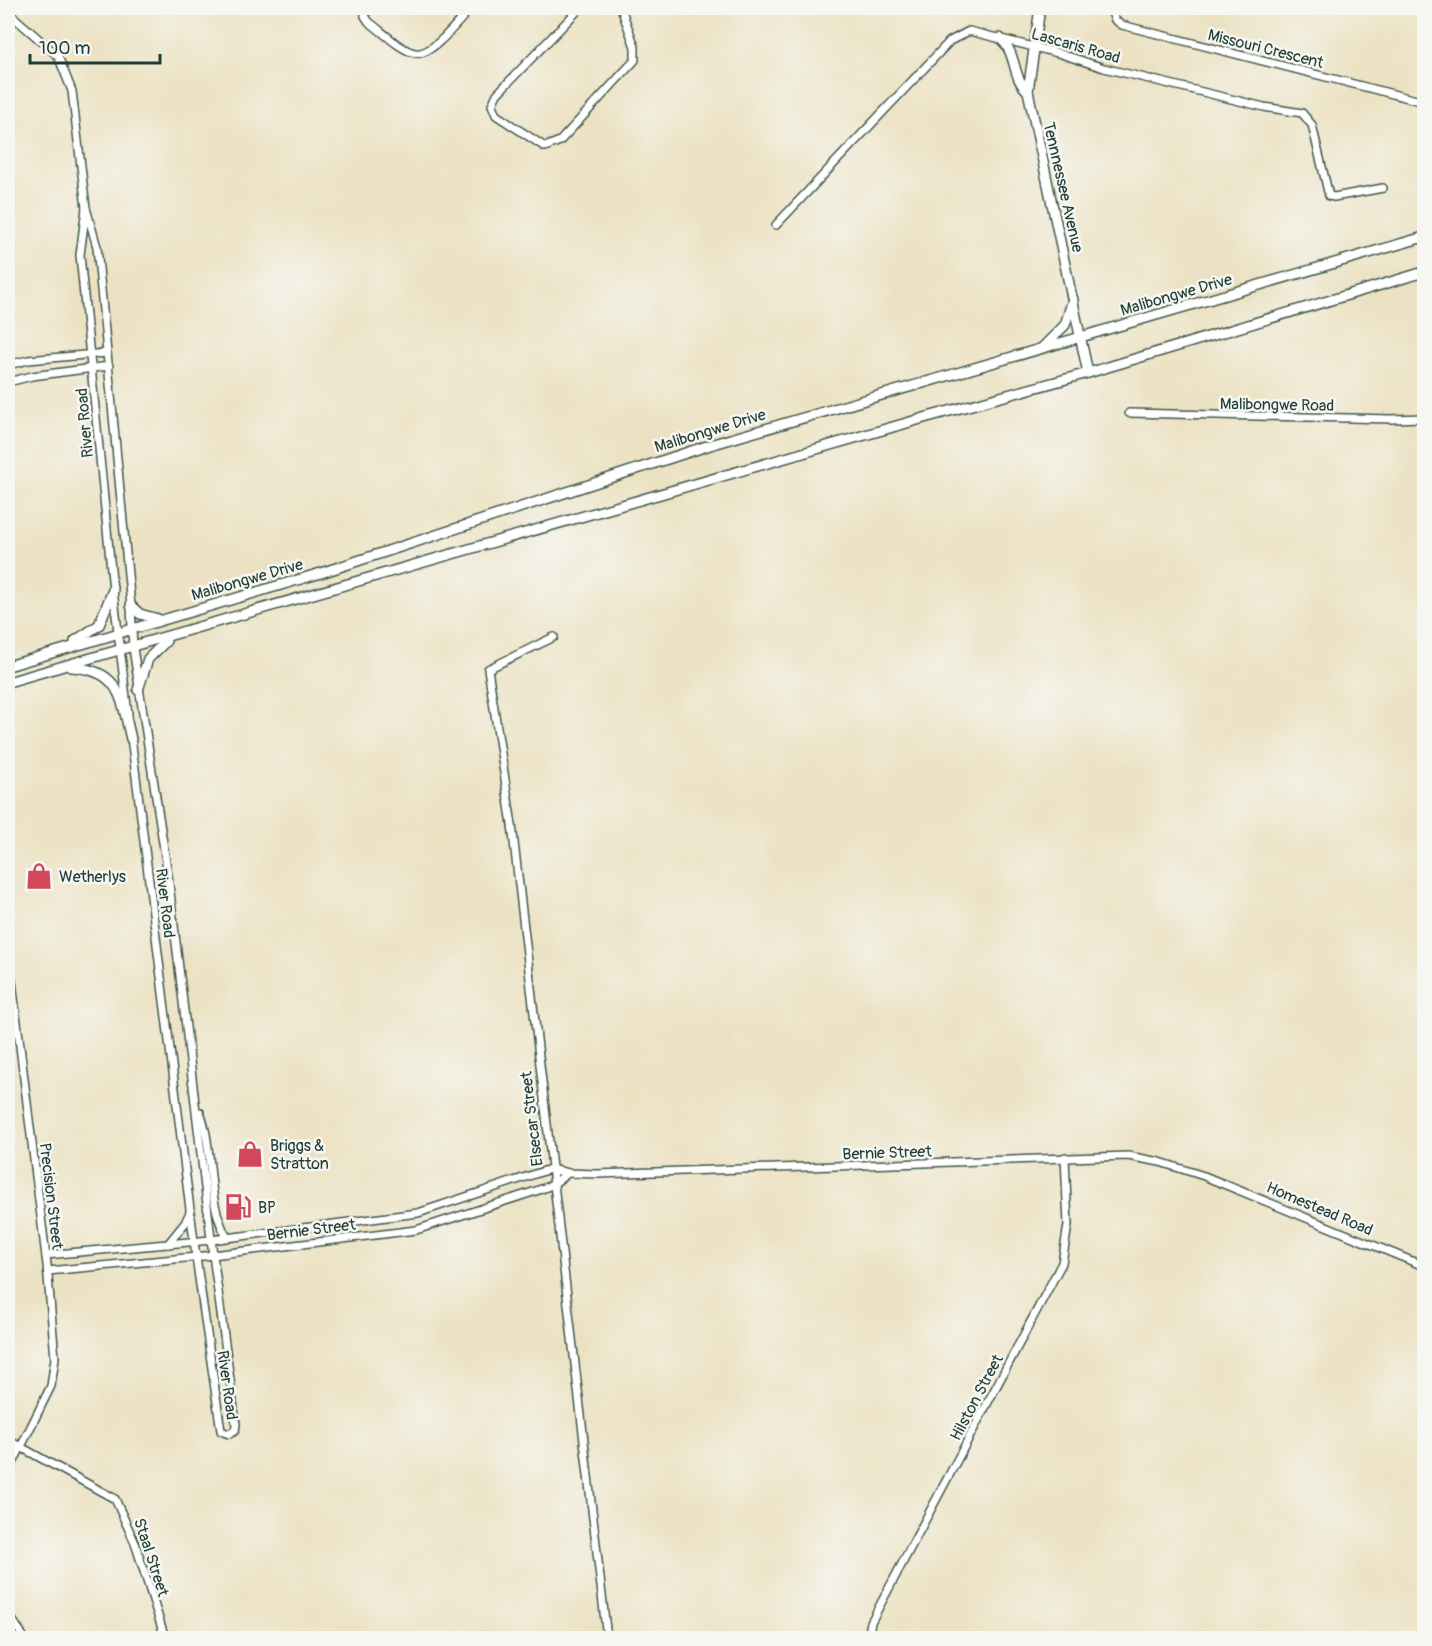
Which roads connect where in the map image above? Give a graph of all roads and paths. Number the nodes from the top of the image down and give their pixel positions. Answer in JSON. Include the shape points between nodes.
{"nodes":[{"id":1,"x":365,"y":8,"type":"edge"},
{"id":2,"x":471,"y":8,"type":"edge"},
{"id":3,"x":578,"y":8,"type":"edge"},
{"id":4,"x":621,"y":8,"type":"edge"},
{"id":5,"x":1040,"y":8,"type":"edge"},
{"id":6,"x":1110,"y":8,"type":"edge"},
{"id":7,"x":8,"y":12,"type":"edge"},
{"id":8,"x":1000,"y":38,"type":"junction"},
{"id":9,"x":1033,"y":46,"type":"junction"},
{"id":10,"x":1028,"y":91,"type":"junction"},
{"id":11,"x":1425,"y":102,"type":"edge"},
{"id":12,"x":1383,"y":188,"type":"dead end"},
{"id":13,"x":86,"y":208,"type":"junction"},
{"id":14,"x":776,"y":225,"type":"dead end"},
{"id":15,"x":1425,"y":237,"type":"edge"},
{"id":16,"x":1425,"y":272,"type":"edge"},
{"id":17,"x":1073,"y":295,"type":"junction"},
{"id":18,"x":1082,"y":336,"type":"junction"},
{"id":19,"x":1041,"y":349,"type":"junction"},
{"id":20,"x":107,"y":353,"type":"junction"},
{"id":21,"x":90,"y":355,"type":"junction"},
{"id":22,"x":8,"y":365,"type":"edge"},
{"id":23,"x":109,"y":366,"type":"junction"},
{"id":24,"x":93,"y":370,"type":"junction"},
{"id":25,"x":1089,"y":373,"type":"junction"},
{"id":26,"x":8,"y":382,"type":"edge"},
{"id":27,"x":1130,"y":413,"type":"dead end"},
{"id":28,"x":1425,"y":418,"type":"edge"},
{"id":29,"x":112,"y":590,"type":"junction"},
{"id":30,"x":131,"y":606,"type":"junction"},
{"id":31,"x":159,"y":620,"type":"junction"},
{"id":32,"x":130,"y":629,"type":"junction"},
{"id":33,"x":118,"y":632,"type":"junction"},
{"id":34,"x":175,"y":635,"type":"junction"},
{"id":35,"x":554,"y":637,"type":"dead end"},
{"id":36,"x":133,"y":648,"type":"junction"},
{"id":37,"x":57,"y":651,"type":"junction"},
{"id":38,"x":121,"y":651,"type":"junction"},
{"id":39,"x":8,"y":666,"type":"edge"},
{"id":40,"x":63,"y":667,"type":"junction"},
{"id":41,"x":8,"y":682,"type":"edge"},
{"id":42,"x":138,"y":690,"type":"junction"},
{"id":43,"x":131,"y":739,"type":"junction"},
{"id":44,"x":8,"y":949,"type":"edge"},
{"id":45,"x":195,"y":1101,"type":"junction"},
{"id":46,"x":1065,"y":1157,"type":"junction"},
{"id":47,"x":550,"y":1169,"type":"junction"},
{"id":48,"x":567,"y":1173,"type":"junction"},
{"id":49,"x":1204,"y":1176,"type":"joint"},
{"id":50,"x":552,"y":1185,"type":"junction"},
{"id":51,"x":191,"y":1210,"type":"junction"},
{"id":52,"x":227,"y":1237,"type":"junction"},
{"id":53,"x":211,"y":1239,"type":"junction"},
{"id":54,"x":194,"y":1241,"type":"junction"},
{"id":55,"x":168,"y":1244,"type":"junction"},
{"id":56,"x":46,"y":1255,"type":"junction"},
{"id":57,"x":213,"y":1255,"type":"junction"},
{"id":58,"x":196,"y":1257,"type":"junction"},
{"id":59,"x":1425,"y":1266,"type":"edge"},
{"id":60,"x":48,"y":1271,"type":"junction"},
{"id":61,"x":8,"y":1440,"type":"edge"},
{"id":62,"x":21,"y":1447,"type":"junction"},
{"id":63,"x":8,"y":1473,"type":"edge"},
{"id":64,"x":8,"y":1612,"type":"edge"},
{"id":65,"x":24,"y":1638,"type":"edge"},
{"id":66,"x":165,"y":1638,"type":"edge"},
{"id":67,"x":607,"y":1638,"type":"edge"},
{"id":68,"x":868,"y":1638,"type":"edge"}],
"edges":[{"from":1,"to":2,"type":"street","via":[[369,22],[411,52],[420,54],[432,49]]},
{"from":3,"to":4,"type":"street","via":[[493,102],[496,115],[545,147],[560,141],[633,63],[636,47]]},
{"from":5,"to":9,"type":"main road","name":"Tennnessee Avenue"},
{"from":6,"to":11,"type":"street","name":"Missouri Crescent","via":[[1122,25]]},
{"from":7,"to":13,"type":"street","via":[[58,56],[72,91]]},
{"from":8,"to":9,"type":"street","name":"Lascaris Road"},
{"from":8,"to":10,"type":"main road","via":[[1010,48],[1017,77]]},
{"from":8,"to":14,"type":"street","name":"Lascaris Road","via":[[969,31],[954,37]]},
{"from":9,"to":10,"type":"main road","name":"Tennnessee Avenue"},
{"from":9,"to":12,"type":"street","name":"Lascaris Road","via":[[1104,68],[1302,113],[1312,125],[1329,196]]},
{"from":10,"to":17,"type":"main road","name":"Tennnessee Avenue"},
{"from":13,"to":20,"type":"street","name":"River Road","via":[[96,247]]},
{"from":13,"to":21,"type":"street","name":"River Road","via":[[80,255]]},
{"from":15,"to":18,"type":"main road","name":"Malibongwe Drive"},
{"from":16,"to":25,"type":"main road","name":"Malibongwe Drive"},
{"from":17,"to":18,"type":"main road","name":"Tennnessee Avenue"},
{"from":17,"to":19,"type":"main road","via":[[1065,325]]},
{"from":18,"to":19,"type":"main road","name":"Malibongwe Drive"},
{"from":18,"to":25,"type":"main road","name":"Tennnessee Avenue"},
{"from":19,"to":31,"type":"main road","name":"Malibongwe Drive","via":[[710,445],[321,573]]},
{"from":20,"to":21,"type":"street"},
{"from":20,"to":23,"type":"street","name":"River Road"},
{"from":21,"to":22,"type":"street"},
{"from":21,"to":24,"type":"street","name":"River Road"},
{"from":23,"to":24,"type":"street"},
{"from":23,"to":30,"type":"street","name":"River Road"},
{"from":24,"to":26,"type":"street"},
{"from":24,"to":29,"type":"street","name":"River Road"},
{"from":25,"to":34,"type":"main road","name":"Malibongwe Drive"},
{"from":27,"to":28,"type":"street","name":"Malibongwe Road"},
{"from":29,"to":33,"type":"street","name":"River Road"},
{"from":29,"to":37,"type":"main road","via":[[99,626]]},
{"from":30,"to":31,"type":"main road","via":[[140,614]]},
{"from":30,"to":32,"type":"street","name":"River Road"},
{"from":31,"to":32,"type":"main road","name":"Malibongwe Drive"},
{"from":32,"to":33,"type":"main road","name":"Malibongwe Drive"},
{"from":32,"to":36,"type":"street","name":"River Road"},
{"from":33,"to":37,"type":"main road","name":"Malibongwe Drive"},
{"from":33,"to":38,"type":"street","name":"River Road"},
{"from":34,"to":36,"type":"main road","name":"Malibongwe Drive"},
{"from":34,"to":42,"type":"main road","via":[[150,656]]},
{"from":35,"to":47,"type":"street","name":"Elsecar Street","via":[[488,669],[512,825]]},
{"from":36,"to":38,"type":"main road","name":"Malibongwe Drive"},
{"from":36,"to":42,"type":"street","name":"River Road"},
{"from":37,"to":39,"type":"main road","name":"Malibongwe Drive"},
{"from":38,"to":40,"type":"main road","name":"Malibongwe Drive"},
{"from":38,"to":43,"type":"street","name":"River Road"},
{"from":40,"to":41,"type":"main road","name":"Malibongwe Drive"},
{"from":40,"to":43,"type":"main road","via":[[99,672],[114,684],[120,693]]},
{"from":42,"to":45,"type":"street","name":"River Road","via":[[168,875]]},
{"from":43,"to":51,"type":"street","name":"River Road"},
{"from":44,"to":56,"type":"street","name":"Precision Street"},
{"from":45,"to":52,"type":"street","via":[[207,1140],[216,1209]]},
{"from":45,"to":53,"type":"street","name":"River Road"},
{"from":46,"to":48,"type":"street","name":"Bernie Street","via":[[928,1165]]},
{"from":46,"to":49,"type":"street","name":"Bernie Street","via":[[1128,1156]]},
{"from":46,"to":68,"type":"street","name":"Hilston Street","via":[[1068,1225],[1062,1263],[872,1622]]},
{"from":47,"to":48,"type":"street","name":"Bernie Street"},
{"from":47,"to":50,"type":"street","name":"Elsecar Street"},
{"from":47,"to":52,"type":"street","name":"Bernie Street","via":[[422,1212]]},
{"from":48,"to":50,"type":"street","name":"Bernie Street"},
{"from":49,"to":59,"type":"street","name":"Homestead Road"},
{"from":50,"to":57,"type":"street","name":"Bernie Street","via":[[416,1230]]},
{"from":50,"to":67,"type":"street","name":"Elsecar Street"},
{"from":51,"to":54,"type":"street","name":"River Road"},
{"from":51,"to":55,"type":"street"},
{"from":52,"to":53,"type":"street","name":"Bernie Street"},
{"from":53,"to":54,"type":"street","name":"Bernie Street"},
{"from":53,"to":57,"type":"street","name":"River Road"},
{"from":54,"to":55,"type":"street","name":"Bernie Street"},
{"from":54,"to":58,"type":"street","name":"River Road"},
{"from":55,"to":56,"type":"street","name":"Bernie Street"},
{"from":56,"to":60,"type":"street","name":"Precision Street"},
{"from":57,"to":58,"type":"street","name":"Bernie Street"},
{"from":57,"to":58,"type":"street","name":"River Road","via":[[236,1424],[235,1431],[229,1434],[221,1431]]},
{"from":58,"to":60,"type":"street","name":"Bernie Street"},
{"from":60,"to":62,"type":"street","name":"Precision Street","via":[[54,1372]]},
{"from":61,"to":62,"type":"street","name":"Staal Street"},
{"from":62,"to":63,"type":"street","name":"Precision Street"},
{"from":62,"to":66,"type":"street","name":"Staal Street","via":[[115,1499],[135,1543]]},
{"from":64,"to":65,"type":"street"}]}
